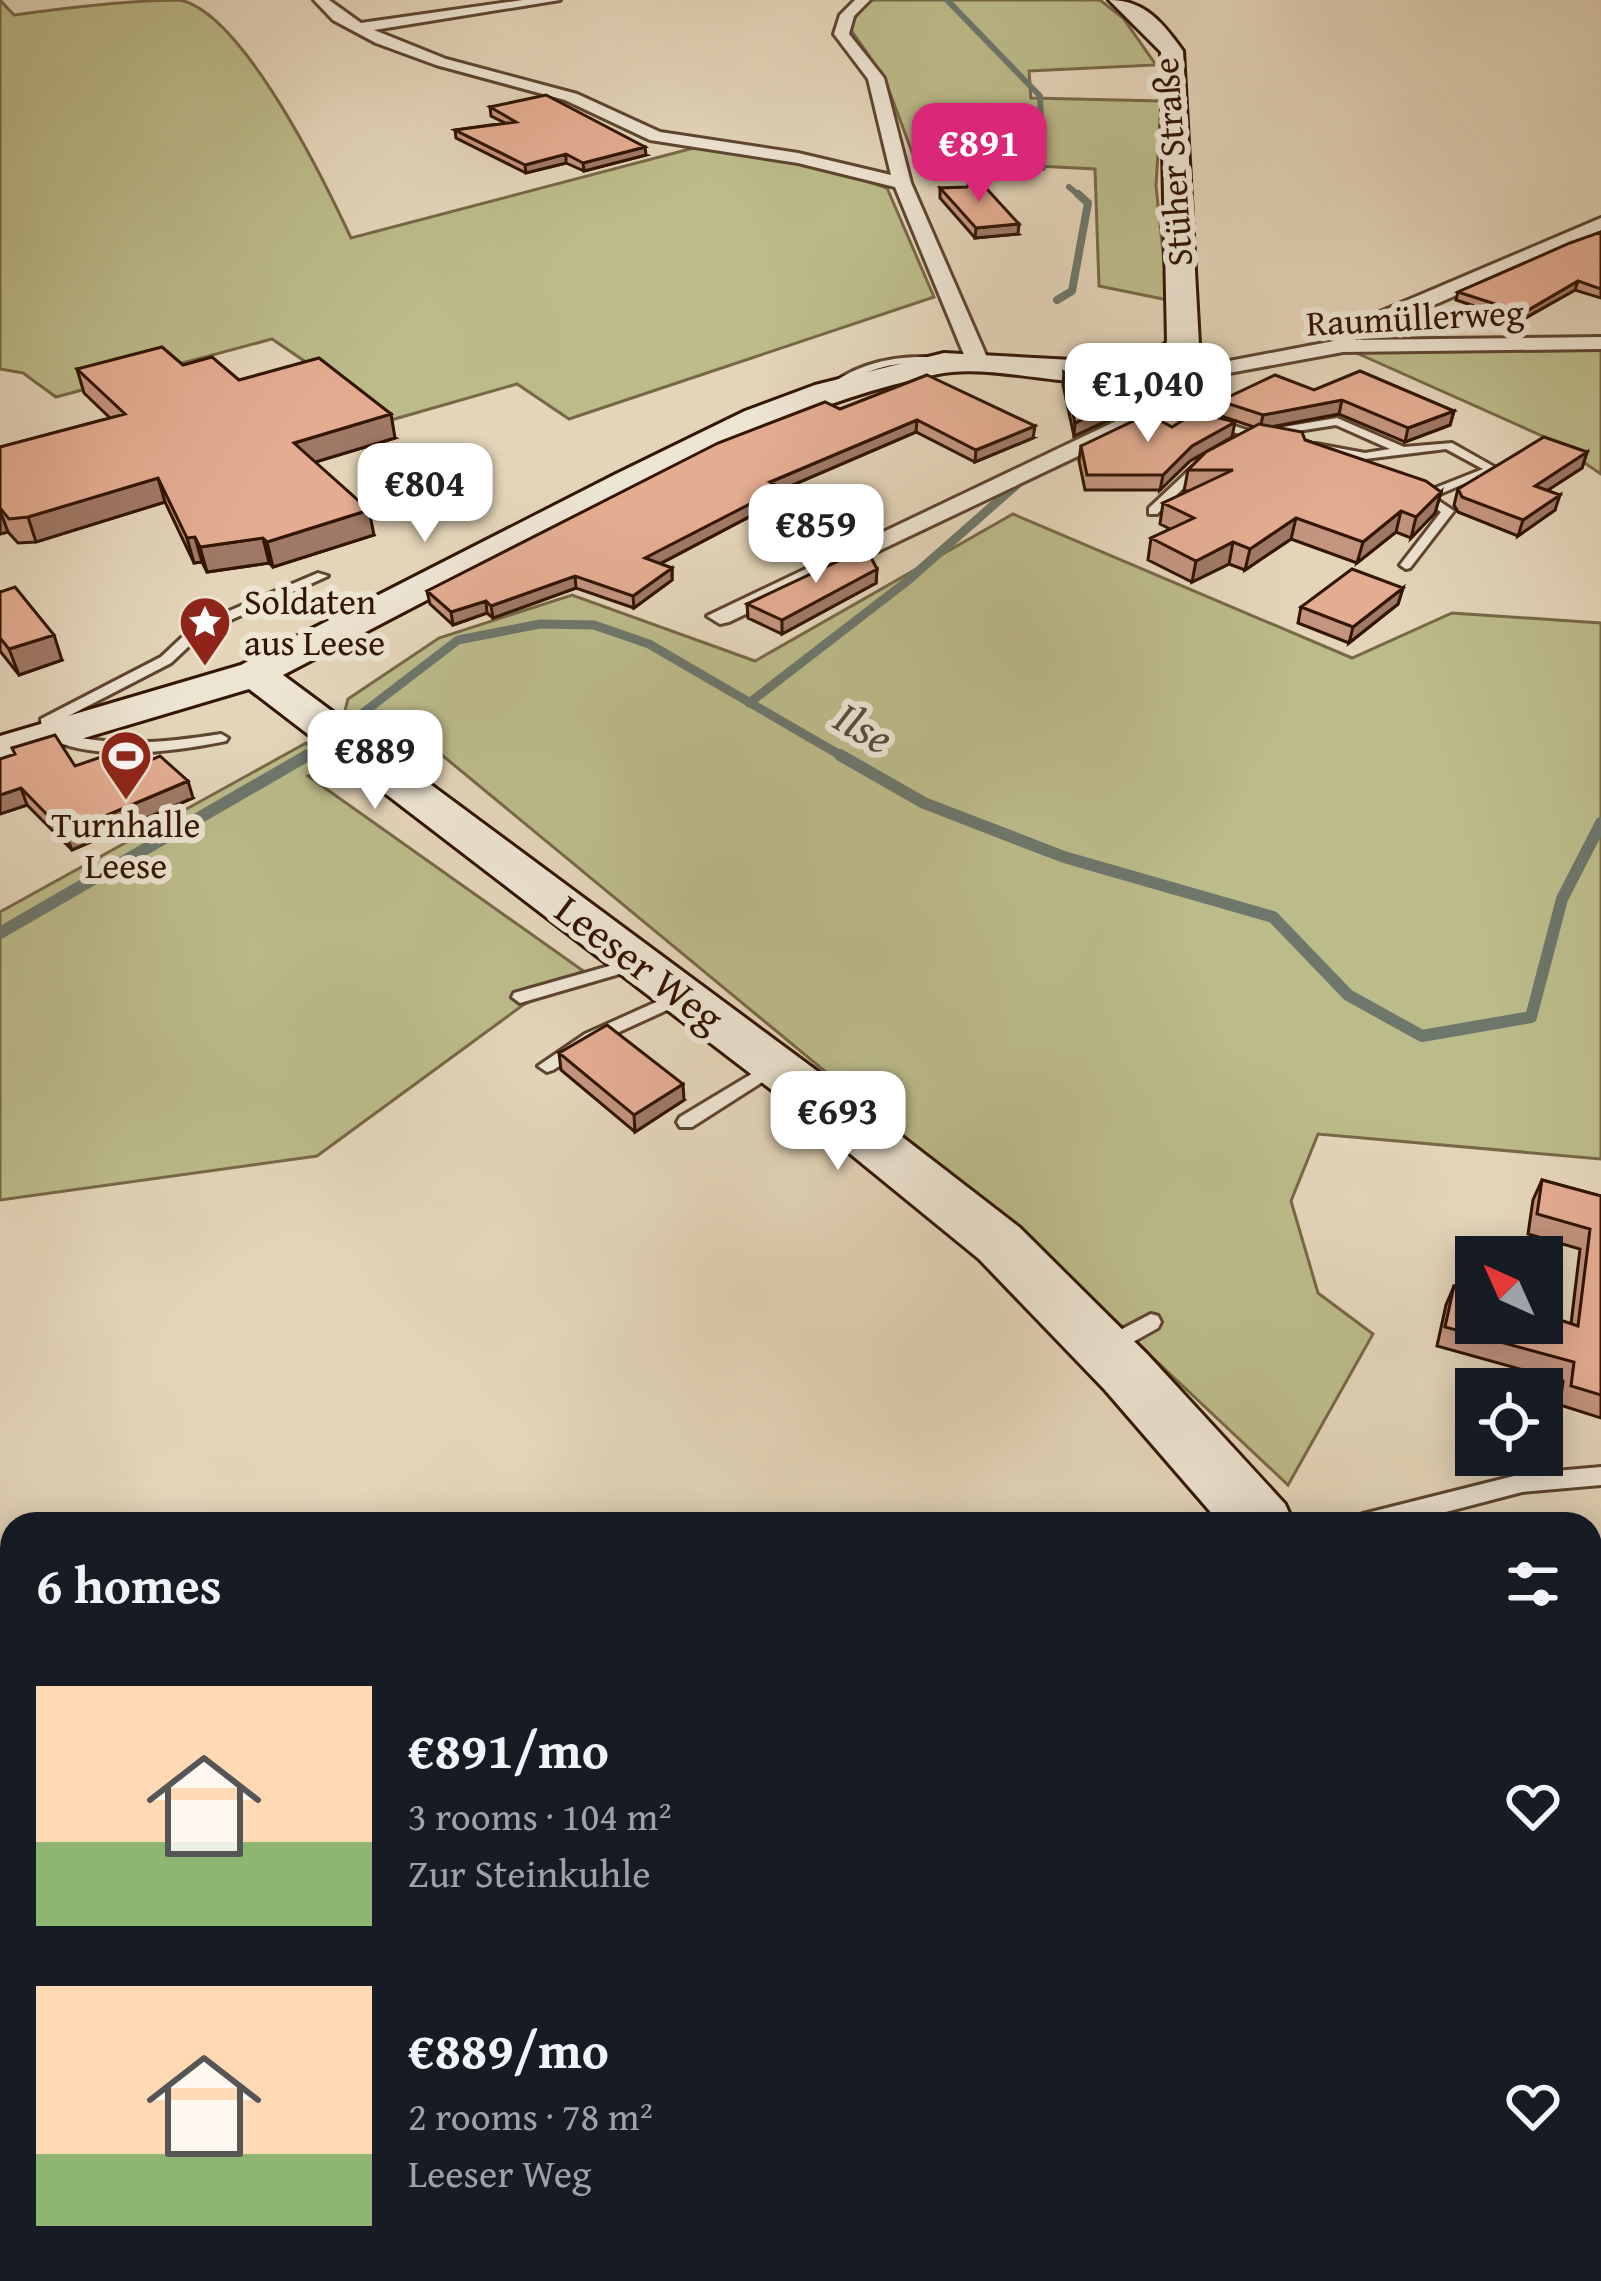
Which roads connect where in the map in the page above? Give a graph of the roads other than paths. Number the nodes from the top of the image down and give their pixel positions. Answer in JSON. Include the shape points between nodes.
{"nodes":[{"id":1,"x":321,"y":0,"type":"edge"},
{"id":2,"x":553,"y":0,"type":"edge"},
{"id":3,"x":863,"y":0,"type":"edge"},
{"id":4,"x":1120,"y":0,"type":"edge"},
{"id":5,"x":360,"y":28,"type":"junction"},
{"id":6,"x":902,"y":183,"type":"junction"},
{"id":7,"x":1601,"y":224,"type":"edge"},
{"id":8,"x":1601,"y":343,"type":"edge"},
{"id":9,"x":1343,"y":346,"type":"junction"},
{"id":10,"x":978,"y":362,"type":"junction"},
{"id":11,"x":1161,"y":364,"type":"junction"},
{"id":12,"x":1165,"y":406,"type":"junction"},
{"id":13,"x":1252,"y":436,"type":"junction"},
{"id":14,"x":1274,"y":443,"type":"edge"},
{"id":15,"x":1233,"y":446,"type":"edge"},
{"id":16,"x":1296,"y":451,"type":"edge"},
{"id":17,"x":1403,"y":451,"type":"junction"},
{"id":18,"x":1214,"y":456,"type":"edge"},
{"id":19,"x":1362,"y":473,"type":"edge"},
{"id":20,"x":1405,"y":488,"type":"edge"},
{"id":21,"x":1427,"y":496,"type":"junction"},
{"id":22,"x":1153,"y":511,"type":"dead end"},
{"id":23,"x":1406,"y":565,"type":"dead end"},
{"id":24,"x":322,"y":576,"type":"dead end"},
{"id":25,"x":720,"y":616,"type":"dead end"},
{"id":26,"x":256,"y":674,"type":"junction"},
{"id":27,"x":49,"y":735,"type":"junction"},
{"id":28,"x":221,"y":738,"type":"dead end"},
{"id":29,"x":0,"y":750,"type":"edge"},
{"id":30,"x":639,"y":963,"type":"junction"},
{"id":31,"x":682,"y":996,"type":"junction"},
{"id":32,"x":520,"y":997,"type":"dead end"},
{"id":33,"x":547,"y":1066,"type":"dead end"},
{"id":34,"x":775,"y":1066,"type":"junction"},
{"id":35,"x":686,"y":1122,"type":"dead end"},
{"id":36,"x":1151,"y":1322,"type":"dead end"},
{"id":37,"x":1104,"y":1349,"type":"junction"},
{"id":38,"x":1601,"y":1476,"type":"edge"},
{"id":39,"x":1251,"y":1512,"type":"edge"},
{"id":40,"x":1410,"y":1512,"type":"edge"}],
"edges":[{"from":1,"to":5,"type":"street"},
{"from":2,"to":5,"type":"street"},
{"from":3,"to":6,"type":"street","via":[[841,34],[876,78]]},
{"from":4,"to":11,"type":"main road","name":"Stüher Straße","via":[[1172,51],[1183,344]]},
{"from":5,"to":6,"type":"street","via":[[441,62],[571,97],[656,136]]},
{"from":6,"to":10,"type":"street"},
{"from":7,"to":9,"type":"street","via":[[1347,333]]},
{"from":8,"to":9,"type":"street","name":"Raumüllerweg"},
{"from":9,"to":11,"type":"street","name":"Raumüllerweg","via":[[1229,367]]},
{"from":10,"to":11,"type":"main road","via":[[1091,373]]},
{"from":10,"to":26,"type":"main road","via":[[826,392],[757,418]]},
{"from":11,"to":12,"type":"street","via":[[1172,391]]},
{"from":12,"to":13,"type":"lane"},
{"from":12,"to":25,"type":"street"},
{"from":13,"to":14,"type":"lane"},
{"from":13,"to":15,"type":"lane"},
{"from":13,"to":17,"type":"lane","via":[[1365,455]]},
{"from":13,"to":17,"type":"lane","via":[[1337,421]]},
{"from":16,"to":19,"type":"lane"},
{"from":17,"to":21,"type":"lane","via":[[1448,445],[1492,469]]},
{"from":18,"to":22,"type":"lane"},
{"from":20,"to":21,"type":"lane"},
{"from":21,"to":23,"type":"lane","via":[[1448,512]]},
{"from":24,"to":27,"type":"lane","via":[[200,629],[166,660],[48,718]]},
{"from":26,"to":27,"type":"main road"},
{"from":26,"to":30,"type":"main road","name":"Leeser Weg"},
{"from":27,"to":28,"type":"lane","via":[[149,751]]},
{"from":27,"to":29,"type":"main road"},
{"from":30,"to":31,"type":"main road","name":"Leeser Weg"},
{"from":30,"to":32,"type":"lane"},
{"from":31,"to":33,"type":"lane"},
{"from":31,"to":34,"type":"main road","name":"Leeser Weg"},
{"from":34,"to":35,"type":"lane"},
{"from":34,"to":37,"type":"main road","name":"Leeser Weg","via":[[813,1123],[999,1243]]},
{"from":36,"to":37,"type":"lane"},
{"from":37,"to":39,"type":"main road","name":"Leeser Weg"},
{"from":38,"to":40,"type":"lane","via":[[1522,1483]]}]}
